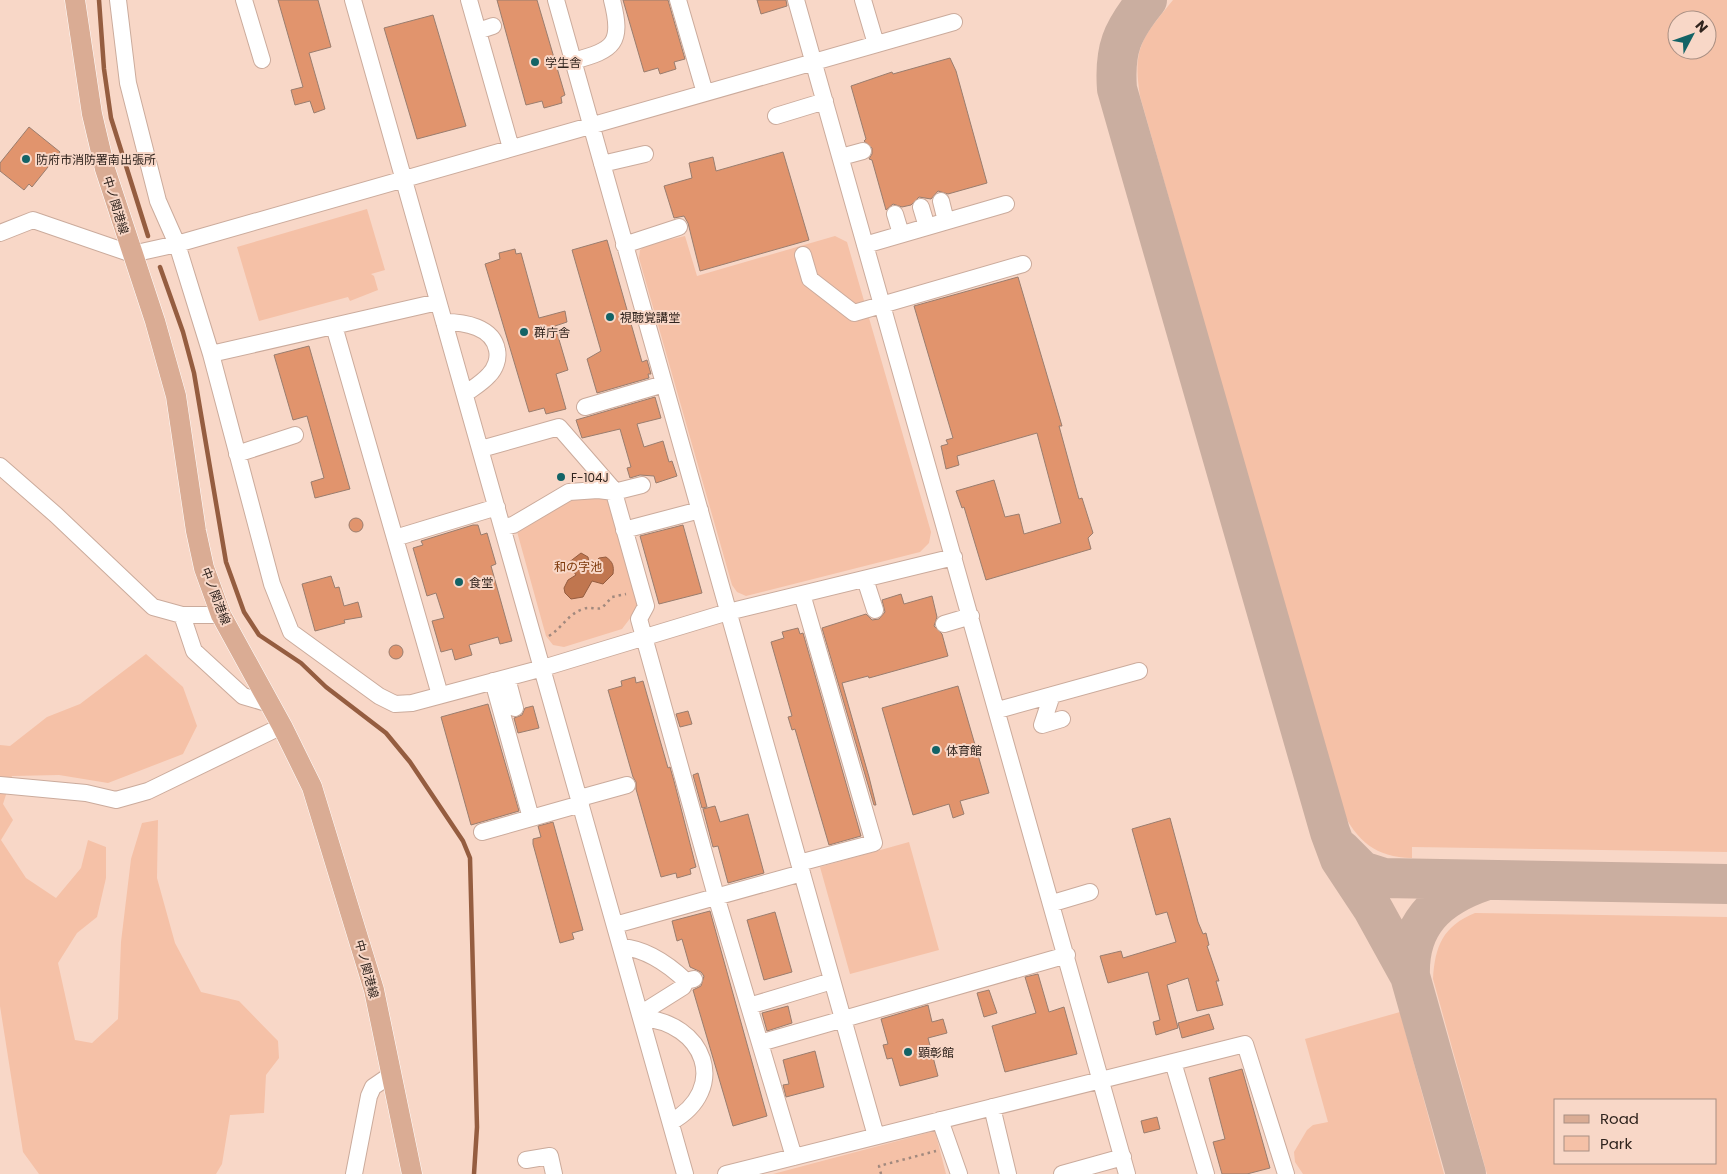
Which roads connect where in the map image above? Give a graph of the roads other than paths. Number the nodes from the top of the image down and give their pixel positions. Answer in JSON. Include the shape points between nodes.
{"nodes":[{"id":1,"x":75,"y":0,"type":"edge"},
{"id":2,"x":118,"y":0,"type":"edge"},
{"id":3,"x":244,"y":0,"type":"edge"},
{"id":4,"x":353,"y":0,"type":"edge"},
{"id":5,"x":469,"y":0,"type":"edge"},
{"id":6,"x":556,"y":0,"type":"edge"},
{"id":7,"x":612,"y":0,"type":"edge"},
{"id":8,"x":678,"y":0,"type":"edge"},
{"id":9,"x":796,"y":0,"type":"edge"},
{"id":10,"x":863,"y":0,"type":"edge"},
{"id":11,"x":954,"y":22,"type":"dead end"},
{"id":12,"x":876,"y":44,"type":"junction"},
{"id":13,"x":262,"y":60,"type":"dead end"},
{"id":14,"x":573,"y":61,"type":"junction"},
{"id":15,"x":814,"y":63,"type":"junction"},
{"id":16,"x":705,"y":93,"type":"junction"},
{"id":17,"x":825,"y":101,"type":"junction"},
{"id":18,"x":776,"y":116,"type":"dead end"},
{"id":19,"x":591,"y":126,"type":"junction"},
{"id":20,"x":511,"y":148,"type":"junction"},
{"id":21,"x":863,"y":151,"type":"dead end"},
{"id":22,"x":645,"y":154,"type":"dead end"},
{"id":23,"x":841,"y":157,"type":"junction"},
{"id":24,"x":602,"y":164,"type":"junction"},
{"id":25,"x":403,"y":179,"type":"junction"},
{"id":26,"x":941,"y":201,"type":"dead end"},
{"id":27,"x":1006,"y":204,"type":"dead end"},
{"id":28,"x":921,"y":206,"type":"dead end"},
{"id":29,"x":895,"y":214,"type":"dead end"},
{"id":30,"x":946,"y":221,"type":"junction"},
{"id":31,"x":679,"y":227,"type":"dead end"},
{"id":32,"x":927,"y":227,"type":"junction"},
{"id":33,"x":0,"y":233,"type":"edge"},
{"id":34,"x":901,"y":234,"type":"junction"},
{"id":35,"x":178,"y":244,"type":"junction"},
{"id":36,"x":624,"y":245,"type":"junction"},
{"id":37,"x":865,"y":245,"type":"junction"},
{"id":38,"x":132,"y":254,"type":"junction"},
{"id":39,"x":803,"y":254,"type":"dead end"},
{"id":40,"x":1023,"y":264,"type":"dead end"},
{"id":41,"x":438,"y":302,"type":"junction"},
{"id":42,"x":882,"y":305,"type":"junction"},
{"id":43,"x":444,"y":322,"type":"junction"},
{"id":44,"x":334,"y":326,"type":"junction"},
{"id":45,"x":211,"y":354,"type":"junction"},
{"id":46,"x":664,"y":384,"type":"junction"},
{"id":47,"x":465,"y":394,"type":"junction"},
{"id":48,"x":586,"y":407,"type":"dead end"},
{"id":49,"x":295,"y":435,"type":"dead end"},
{"id":50,"x":481,"y":449,"type":"junction"},
{"id":51,"x":237,"y":454,"type":"junction"},
{"id":52,"x":0,"y":466,"type":"edge"},
{"id":53,"x":642,"y":485,"type":"dead end"},
{"id":54,"x":614,"y":492,"type":"junction"},
{"id":55,"x":497,"y":508,"type":"junction"},
{"id":56,"x":700,"y":510,"type":"junction"},
{"id":57,"x":503,"y":527,"type":"junction"},
{"id":58,"x":624,"y":530,"type":"junction"},
{"id":59,"x":395,"y":538,"type":"junction"},
{"id":60,"x":954,"y":557,"type":"junction"},
{"id":61,"x":865,"y":578,"type":"junction"},
{"id":62,"x":802,"y":594,"type":"junction"},
{"id":63,"x":875,"y":610,"type":"dead end"},
{"id":64,"x":728,"y":612,"type":"junction"},
{"id":65,"x":182,"y":615,"type":"junction"},
{"id":66,"x":221,"y":615,"type":"junction"},
{"id":67,"x":971,"y":616,"type":"junction"},
{"id":68,"x":944,"y":624,"type":"dead end"},
{"id":69,"x":644,"y":637,"type":"junction"},
{"id":70,"x":543,"y":668,"type":"junction"},
{"id":71,"x":1139,"y":671,"type":"dead end"},
{"id":72,"x":500,"y":679,"type":"junction"},
{"id":73,"x":440,"y":695,"type":"junction"},
{"id":74,"x":1052,"y":695,"type":"junction"},
{"id":75,"x":270,"y":704,"type":"junction"},
{"id":76,"x":515,"y":708,"type":"dead end"},
{"id":77,"x":998,"y":710,"type":"junction"},
{"id":78,"x":1062,"y":719,"type":"dead end"},
{"id":79,"x":282,"y":726,"type":"junction"},
{"id":80,"x":627,"y":784,"type":"dead end"},
{"id":81,"x":0,"y":785,"type":"edge"},
{"id":82,"x":580,"y":801,"type":"junction"},
{"id":83,"x":531,"y":818,"type":"junction"},
{"id":84,"x":482,"y":832,"type":"dead end"},
{"id":85,"x":801,"y":868,"type":"junction"},
{"id":86,"x":1090,"y":892,"type":"dead end"},
{"id":87,"x":716,"y":896,"type":"junction"},
{"id":88,"x":1053,"y":903,"type":"junction"},
{"id":89,"x":616,"y":926,"type":"junction"},
{"id":90,"x":622,"y":947,"type":"junction"},
{"id":91,"x":1067,"y":955,"type":"junction"},
{"id":92,"x":832,"y":981,"type":"junction"},
{"id":93,"x":749,"y":1006,"type":"junction"},
{"id":94,"x":641,"y":1016,"type":"junction"},
{"id":95,"x":844,"y":1020,"type":"junction"},
{"id":96,"x":760,"y":1043,"type":"junction"},
{"id":97,"x":1173,"y":1062,"type":"junction"},
{"id":98,"x":392,"y":1074,"type":"junction"},
{"id":99,"x":1102,"y":1079,"type":"junction"},
{"id":100,"x":992,"y":1107,"type":"junction"},
{"id":101,"x":940,"y":1120,"type":"junction"},
{"id":102,"x":670,"y":1122,"type":"junction"},
{"id":103,"x":876,"y":1136,"type":"junction"},
{"id":104,"x":794,"y":1157,"type":"junction"},
{"id":105,"x":1123,"y":1157,"type":"junction"},
{"id":106,"x":534,"y":1162,"type":"dead end"},
{"id":107,"x":736,"y":1173,"type":"edge"},
{"id":108,"x":354,"y":1174,"type":"edge"},
{"id":109,"x":412,"y":1174,"type":"edge"},
{"id":110,"x":554,"y":1174,"type":"edge"},
{"id":111,"x":685,"y":1174,"type":"edge"},
{"id":112,"x":959,"y":1174,"type":"edge"},
{"id":113,"x":1008,"y":1174,"type":"edge"},
{"id":114,"x":1062,"y":1174,"type":"edge"},
{"id":115,"x":1127,"y":1174,"type":"edge"},
{"id":116,"x":1206,"y":1174,"type":"edge"},
{"id":117,"x":1286,"y":1174,"type":"edge"}],
"edges":[{"from":1,"to":38,"type":"main road","name":"中ノ関港線","via":[[92,114],[105,169]]},
{"from":2,"to":35,"type":"street","via":[[128,83],[158,201]]},
{"from":3,"to":13,"type":"street"},
{"from":4,"to":25,"type":"street"},
{"from":5,"to":20,"type":"street","via":[[485,28]]},
{"from":6,"to":14,"type":"street"},
{"from":7,"to":14,"type":"street","via":[[618,26],[616,38],[595,55]]},
{"from":8,"to":16,"type":"street"},
{"from":9,"to":15,"type":"street"},
{"from":10,"to":12,"type":"street"},
{"from":11,"to":12,"type":"street"},
{"from":12,"to":15,"type":"street"},
{"from":14,"to":19,"type":"street"},
{"from":15,"to":16,"type":"street"},
{"from":15,"to":17,"type":"street"},
{"from":16,"to":19,"type":"street"},
{"from":17,"to":18,"type":"street"},
{"from":17,"to":23,"type":"street"},
{"from":19,"to":20,"type":"street"},
{"from":19,"to":24,"type":"street"},
{"from":20,"to":25,"type":"street"},
{"from":21,"to":23,"type":"street"},
{"from":22,"to":24,"type":"street"},
{"from":23,"to":37,"type":"street"},
{"from":24,"to":36,"type":"street"},
{"from":25,"to":35,"type":"street"},
{"from":25,"to":41,"type":"street"},
{"from":26,"to":30,"type":"street"},
{"from":27,"to":30,"type":"street"},
{"from":28,"to":32,"type":"street"},
{"from":29,"to":34,"type":"street"},
{"from":30,"to":32,"type":"street"},
{"from":31,"to":36,"type":"street"},
{"from":32,"to":34,"type":"street"},
{"from":33,"to":38,"type":"street","via":[[32,220]]},
{"from":34,"to":37,"type":"street"},
{"from":35,"to":38,"type":"street"},
{"from":35,"to":45,"type":"street"},
{"from":36,"to":46,"type":"street"},
{"from":37,"to":42,"type":"street"},
{"from":38,"to":66,"type":"main road","name":"中ノ関港線","via":[[156,321],[176,396],[198,540]]},
{"from":39,"to":42,"type":"street","via":[[810,279],[854,313]]},
{"from":40,"to":42,"type":"street"},
{"from":41,"to":43,"type":"street"},
{"from":41,"to":44,"type":"street"},
{"from":42,"to":60,"type":"street"},
{"from":43,"to":47,"type":"street"},
{"from":43,"to":47,"type":"street","via":[[478,328],[496,343],[498,355],[491,374]]},
{"from":44,"to":45,"type":"street"},
{"from":44,"to":59,"type":"street"},
{"from":45,"to":51,"type":"street"},
{"from":46,"to":48,"type":"street"},
{"from":46,"to":56,"type":"street"},
{"from":47,"to":50,"type":"street"},
{"from":49,"to":51,"type":"street"},
{"from":50,"to":54,"type":"street","via":[[559,427]]},
{"from":50,"to":55,"type":"street"},
{"from":51,"to":73,"type":"street","via":[[272,584],[291,632],[379,696],[395,704]]},
{"from":52,"to":65,"type":"street","via":[[153,607]]},
{"from":53,"to":54,"type":"street"},
{"from":54,"to":57,"type":"street","via":[[569,492],[514,525]]},
{"from":54,"to":58,"type":"street"},
{"from":55,"to":57,"type":"street"},
{"from":55,"to":59,"type":"street"},
{"from":56,"to":58,"type":"street"},
{"from":56,"to":64,"type":"street"},
{"from":57,"to":70,"type":"street"},
{"from":58,"to":69,"type":"street","via":[[646,606],[639,619]]},
{"from":59,"to":73,"type":"street"},
{"from":60,"to":61,"type":"street"},
{"from":60,"to":67,"type":"street"},
{"from":61,"to":62,"type":"street"},
{"from":61,"to":63,"type":"street"},
{"from":62,"to":64,"type":"street"},
{"from":62,"to":85,"type":"street","via":[[874,842]]},
{"from":64,"to":69,"type":"street"},
{"from":64,"to":85,"type":"street"},
{"from":65,"to":66,"type":"street"},
{"from":65,"to":75,"type":"street","via":[[194,651],[243,696]]},
{"from":66,"to":75,"type":"main road","name":"中ノ関港線"},
{"from":67,"to":68,"type":"street"},
{"from":67,"to":77,"type":"street"},
{"from":69,"to":70,"type":"street"},
{"from":69,"to":87,"type":"street"},
{"from":70,"to":72,"type":"street"},
{"from":70,"to":82,"type":"street"},
{"from":71,"to":74,"type":"street"},
{"from":72,"to":73,"type":"street"},
{"from":72,"to":76,"type":"street"},
{"from":72,"to":83,"type":"street"},
{"from":74,"to":77,"type":"street"},
{"from":74,"to":78,"type":"street","via":[[1042,725]]},
{"from":75,"to":79,"type":"main road","name":"中ノ関港線"},
{"from":77,"to":88,"type":"street"},
{"from":79,"to":81,"type":"street","via":[[148,791],[116,800],[86,793]]},
{"from":79,"to":98,"type":"main road","name":"中ノ関港線","via":[[312,787],[371,982]]},
{"from":80,"to":82,"type":"street"},
{"from":82,"to":83,"type":"street"},
{"from":82,"to":89,"type":"street"},
{"from":83,"to":84,"type":"street"},
{"from":85,"to":87,"type":"street"},
{"from":85,"to":92,"type":"street"},
{"from":86,"to":88,"type":"street"},
{"from":87,"to":89,"type":"street"},
{"from":87,"to":93,"type":"street"},
{"from":88,"to":91,"type":"street"},
{"from":89,"to":90,"type":"street"},
{"from":90,"to":94,"type":"street"},
{"from":90,"to":94,"type":"street","via":[[641,950],[690,980]]},
{"from":91,"to":95,"type":"street"},
{"from":91,"to":99,"type":"street"},
{"from":92,"to":93,"type":"street"},
{"from":92,"to":95,"type":"street"},
{"from":93,"to":96,"type":"street"},
{"from":94,"to":102,"type":"street"},
{"from":94,"to":102,"type":"street","via":[[669,1024],[688,1036],[700,1050],[705,1069],[696,1101],[685,1114]]},
{"from":95,"to":96,"type":"street"},
{"from":95,"to":103,"type":"street"},
{"from":96,"to":104,"type":"street"},
{"from":97,"to":99,"type":"street"},
{"from":97,"to":116,"type":"street"},
{"from":97,"to":117,"type":"street","via":[[1245,1044]]},
{"from":98,"to":108,"type":"street","via":[[373,1088],[369,1096]]},
{"from":98,"to":109,"type":"main road","name":"中ノ関港線"},
{"from":99,"to":100,"type":"street"},
{"from":99,"to":105,"type":"street"},
{"from":100,"to":101,"type":"street"},
{"from":100,"to":113,"type":"street"},
{"from":101,"to":103,"type":"street"},
{"from":101,"to":112,"type":"street"},
{"from":102,"to":111,"type":"street"},
{"from":103,"to":104,"type":"street"},
{"from":104,"to":107,"type":"street"},
{"from":105,"to":114,"type":"street"},
{"from":105,"to":115,"type":"street"},
{"from":106,"to":110,"type":"street","via":[[550,1156]]}]}
